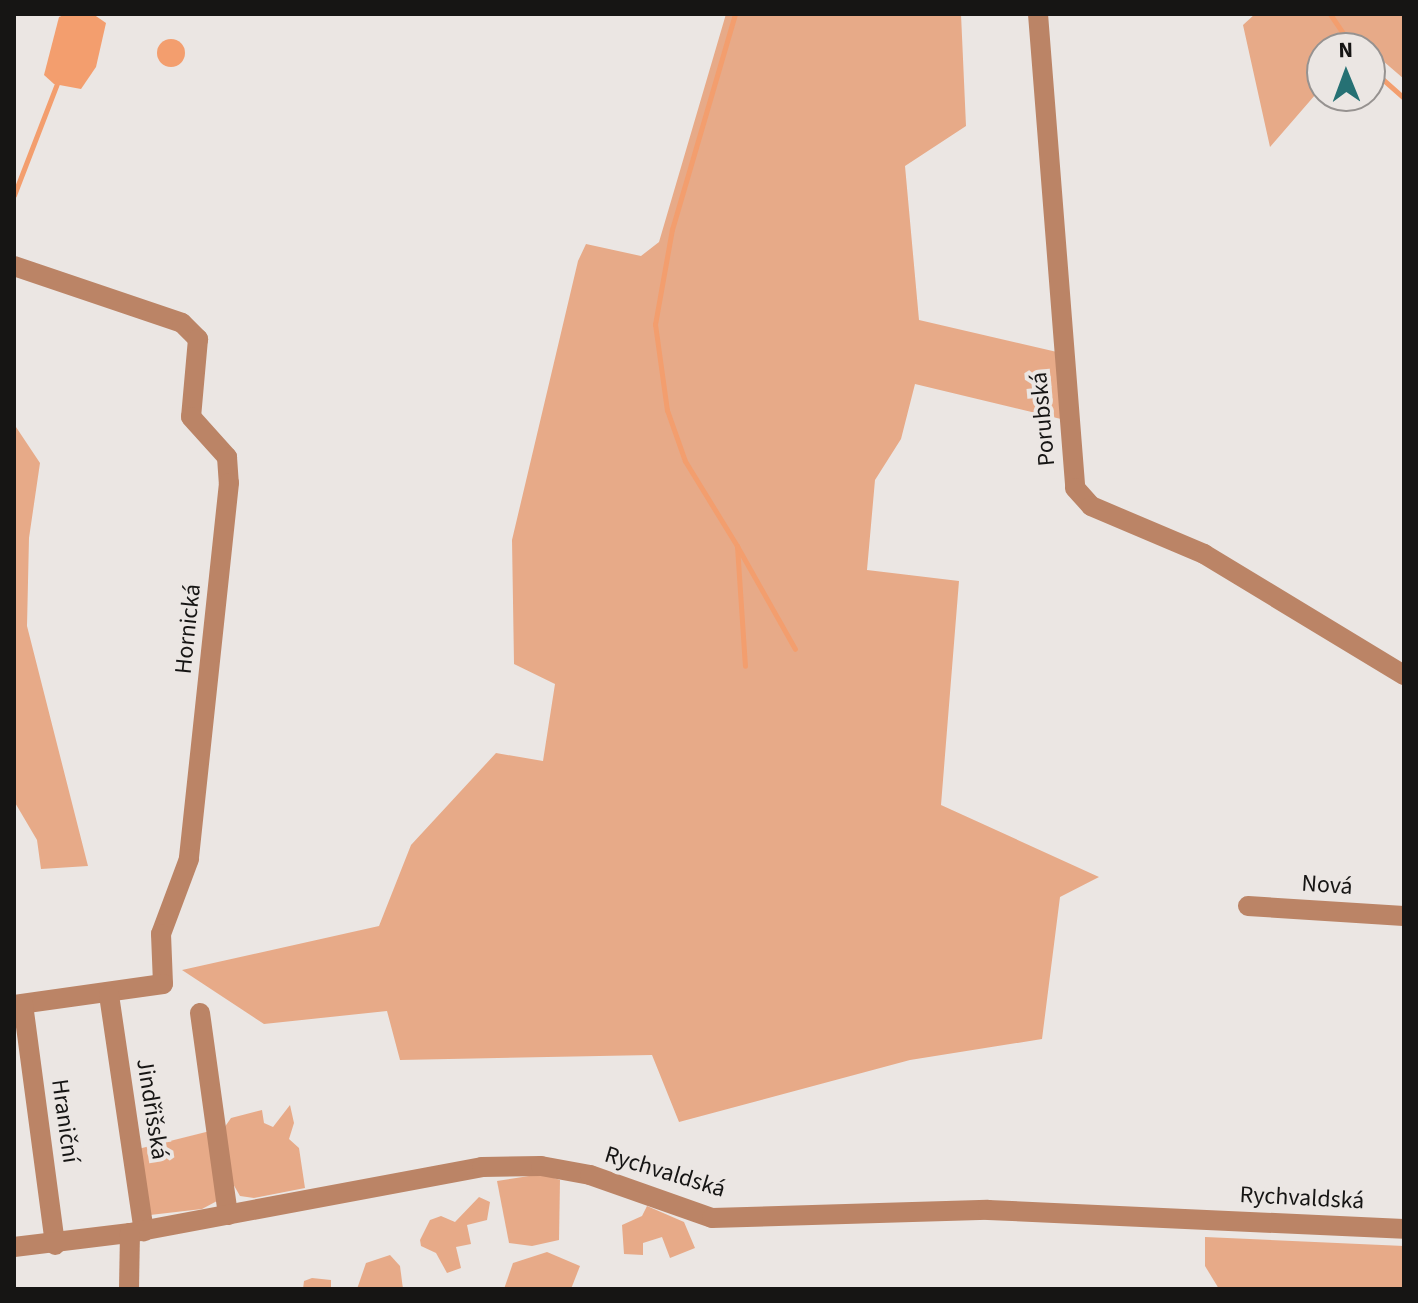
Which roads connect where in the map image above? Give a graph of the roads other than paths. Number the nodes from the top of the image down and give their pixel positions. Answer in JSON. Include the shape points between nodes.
{"nodes":[{"id":1,"x":1038,"y":14,"type":"edge"},
{"id":2,"x":14,"y":266,"type":"edge"},
{"id":3,"x":1404,"y":675,"type":"edge"},
{"id":4,"x":1248,"y":906,"type":"dead end"},
{"id":5,"x":1404,"y":916,"type":"edge"},
{"id":6,"x":109,"y":995,"type":"junction"},
{"id":7,"x":19,"y":1005,"type":"edge"},
{"id":8,"x":200,"y":1013,"type":"dead end"},
{"id":9,"x":228,"y":1215,"type":"junction"},
{"id":10,"x":1404,"y":1229,"type":"edge"},
{"id":11,"x":137,"y":1232,"type":"junction"},
{"id":12,"x":55,"y":1245,"type":"junction"},
{"id":13,"x":14,"y":1247,"type":"edge"},
{"id":14,"x":129,"y":1289,"type":"edge"}],
"edges":[{"from":1,"to":3,"type":"street","name":"Porubská","via":[[1075,488],[1091,506],[1204,554]]},
{"from":2,"to":6,"type":"street","name":"Hornická","via":[[182,323],[198,339],[201,355],[191,417],[227,457],[229,483],[189,859],[161,934],[163,984]]},
{"from":4,"to":5,"type":"street","name":"Nová"},
{"from":6,"to":7,"type":"street","name":"Hornická"},
{"from":6,"to":11,"type":"street","name":"Jindřišská"},
{"from":7,"to":12,"type":"street","name":"Hraniční"},
{"from":8,"to":9,"type":"street"},
{"from":9,"to":10,"type":"street","name":"Rychvaldská","via":[[482,1167],[541,1166],[590,1175],[712,1218],[988,1210]]},
{"from":9,"to":11,"type":"street","name":"Rychvaldská"},
{"from":11,"to":12,"type":"street","name":"Rychvaldská"},
{"from":11,"to":14,"type":"street","name":"Jindřišská"},
{"from":12,"to":13,"type":"street","name":"Rychvaldská"}]}
